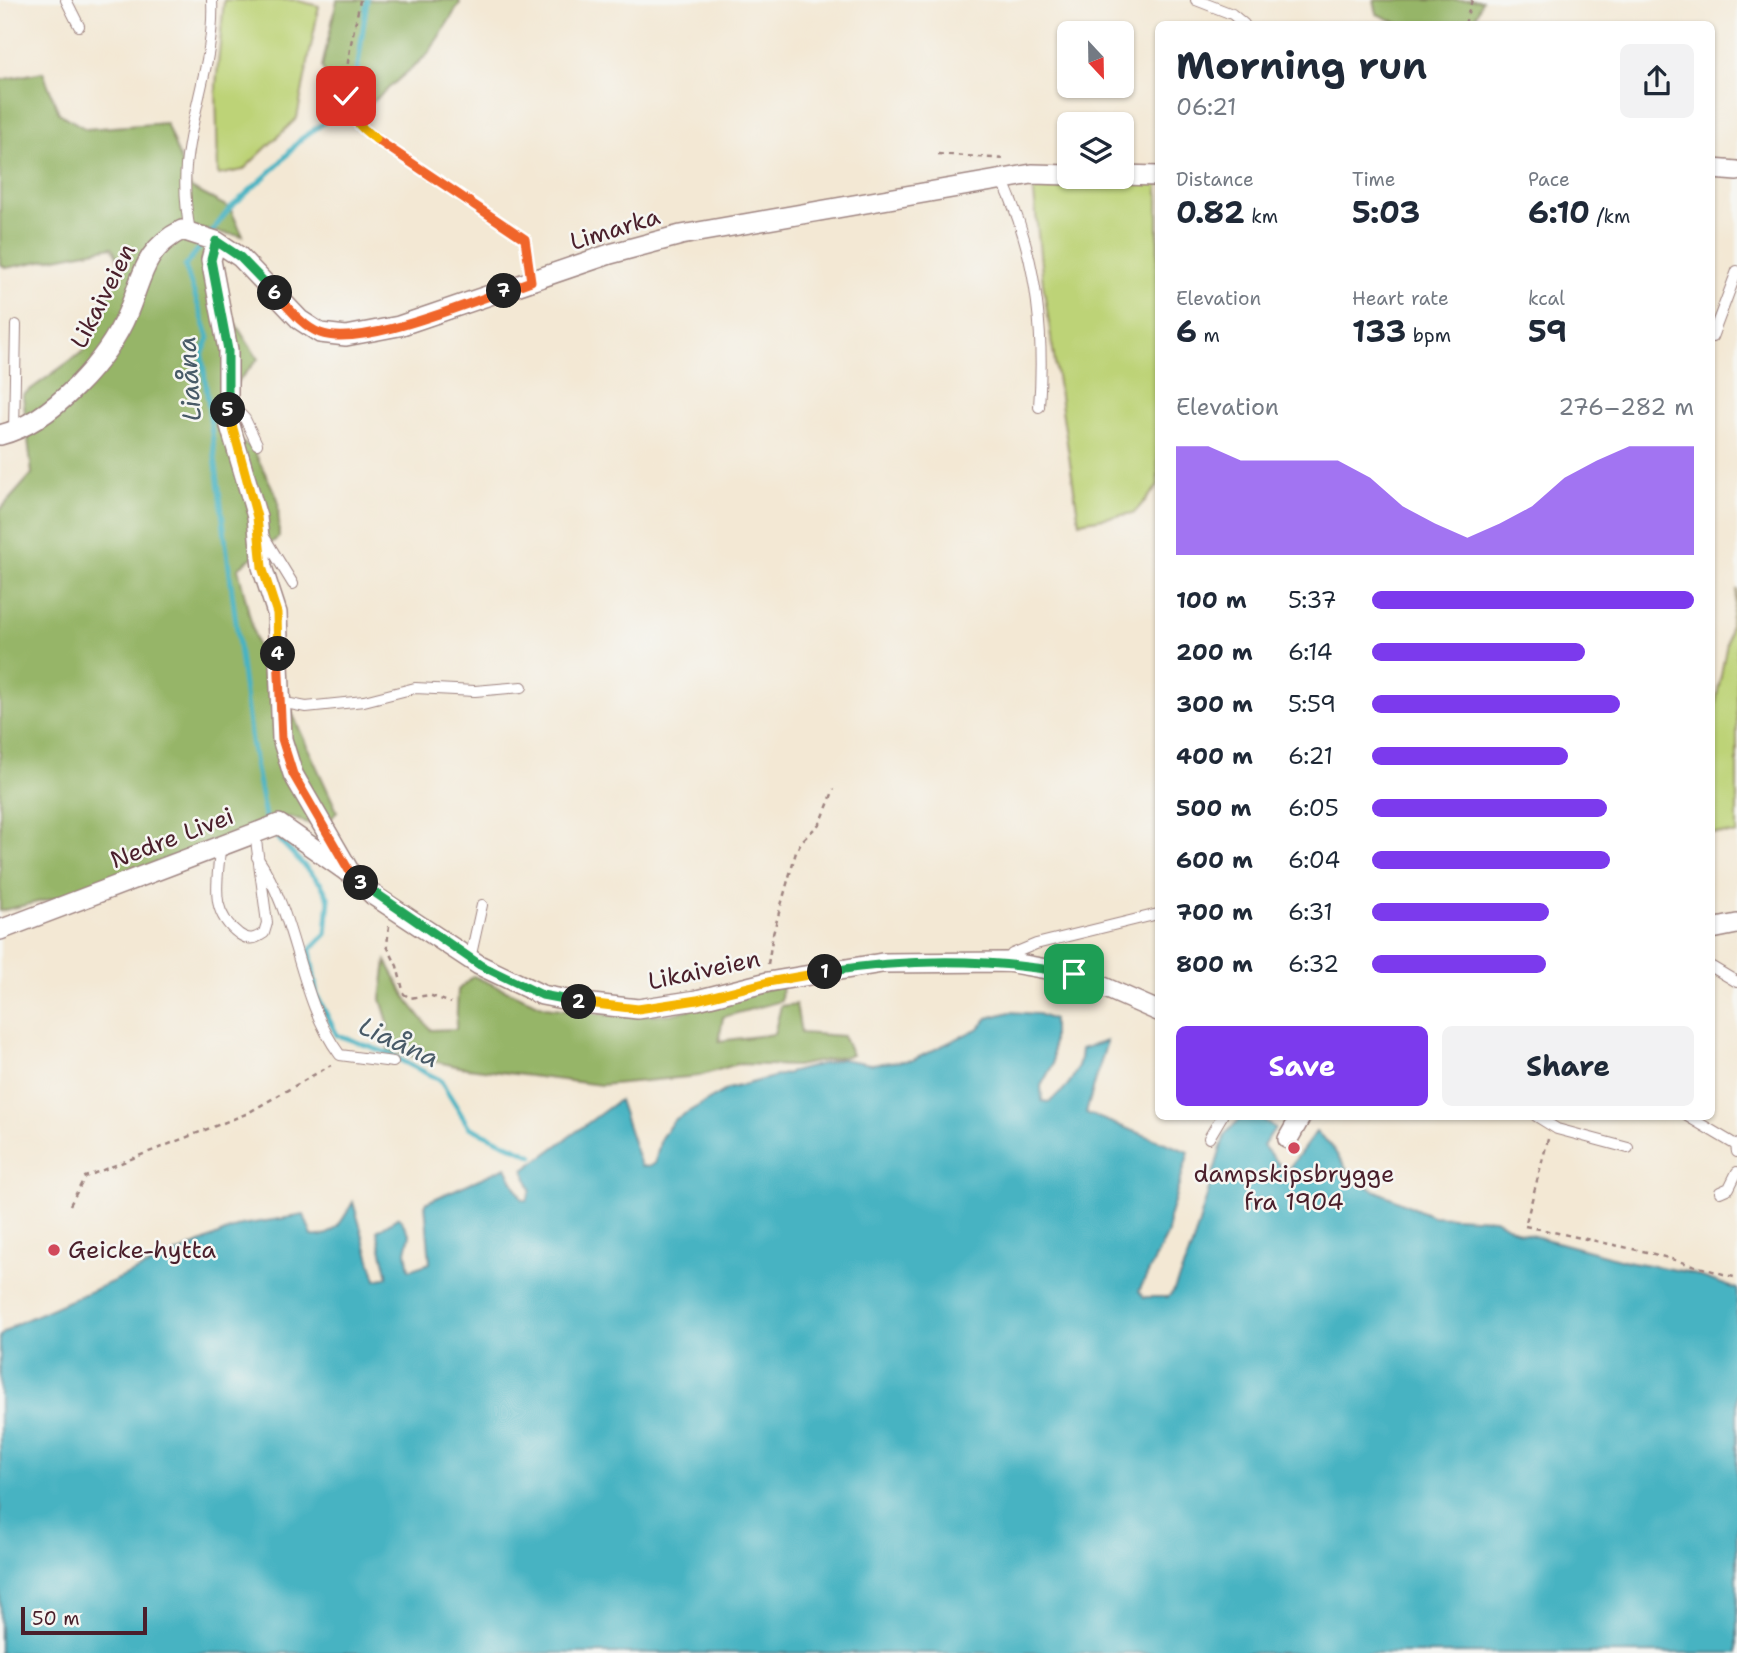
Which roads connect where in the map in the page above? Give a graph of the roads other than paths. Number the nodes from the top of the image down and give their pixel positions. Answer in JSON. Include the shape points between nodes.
{"nodes":[{"id":1,"x":66,"y":0,"type":"edge"},
{"id":2,"x":212,"y":0,"type":"edge"},
{"id":3,"x":1196,"y":0,"type":"edge"},
{"id":4,"x":1240,"y":21,"type":"edge"},
{"id":5,"x":79,"y":26,"type":"dead end"},
{"id":6,"x":1004,"y":169,"type":"junction"},
{"id":7,"x":1715,"y":169,"type":"edge"},
{"id":8,"x":1737,"y":171,"type":"edge"},
{"id":9,"x":1057,"y":175,"type":"edge"},
{"id":10,"x":1134,"y":176,"type":"edge"},
{"id":11,"x":1155,"y":176,"type":"edge"},
{"id":12,"x":190,"y":232,"type":"junction"},
{"id":13,"x":216,"y":241,"type":"junction"},
{"id":14,"x":1737,"y":271,"type":"edge"},
{"id":15,"x":16,"y":325,"type":"dead end"},
{"id":16,"x":1715,"y":329,"type":"edge"},
{"id":17,"x":228,"y":400,"type":"junction"},
{"id":18,"x":1039,"y":407,"type":"dead end"},
{"id":19,"x":7,"y":433,"type":"edge"},
{"id":20,"x":257,"y":444,"type":"dead end"},
{"id":21,"x":258,"y":529,"type":"junction"},
{"id":22,"x":293,"y":584,"type":"dead end"},
{"id":23,"x":522,"y":687,"type":"dead end"},
{"id":24,"x":280,"y":702,"type":"junction"},
{"id":25,"x":255,"y":833,"type":"junction"},
{"id":26,"x":220,"y":846,"type":"junction"},
{"id":27,"x":257,"y":857,"type":"junction"},
{"id":28,"x":351,"y":874,"type":"junction"},
{"id":29,"x":482,"y":905,"type":"dead end"},
{"id":30,"x":1155,"y":915,"type":"edge"},
{"id":31,"x":1737,"y":924,"type":"edge"},
{"id":32,"x":1715,"y":928,"type":"edge"},
{"id":33,"x":0,"y":930,"type":"edge"},
{"id":34,"x":470,"y":959,"type":"junction"},
{"id":35,"x":1008,"y":962,"type":"junction"},
{"id":36,"x":1715,"y":969,"type":"edge"},
{"id":37,"x":1737,"y":982,"type":"edge"},
{"id":38,"x":1155,"y":1010,"type":"edge"},
{"id":39,"x":393,"y":1062,"type":"dead end"},
{"id":40,"x":1220,"y":1120,"type":"edge"},
{"id":41,"x":1299,"y":1120,"type":"edge"},
{"id":42,"x":1542,"y":1120,"type":"edge"},
{"id":43,"x":1695,"y":1120,"type":"edge"},
{"id":44,"x":1209,"y":1138,"type":"dead end"},
{"id":45,"x":1289,"y":1139,"type":"dead end"},
{"id":46,"x":1629,"y":1148,"type":"dead end"},
{"id":47,"x":1737,"y":1152,"type":"edge"},
{"id":48,"x":1737,"y":1172,"type":"edge"},
{"id":49,"x":1720,"y":1192,"type":"dead end"}],
"edges":[{"from":1,"to":5,"type":"lane"},
{"from":2,"to":12,"type":"lane","via":[[207,70],[186,165]]},
{"from":3,"to":4,"type":"lane"},
{"from":6,"to":9,"type":"street","name":"Limarka"},
{"from":6,"to":13,"type":"street","name":"Limarka","via":[[681,235],[386,329],[346,336],[320,333],[300,320],[240,257]]},
{"from":6,"to":18,"type":"lane","via":[[1029,248],[1040,352]]},
{"from":7,"to":8,"type":"street"},
{"from":10,"to":11,"type":"street"},
{"from":12,"to":13,"type":"street"},
{"from":12,"to":19,"type":"street","name":"Likaiveien","via":[[182,230],[155,248],[139,278],[129,312],[99,362],[42,414]]},
{"from":13,"to":17,"type":"street","name":"Likaiveien","via":[[211,260],[228,350]]},
{"from":14,"to":16,"type":"lane"},
{"from":15,"to":19,"type":"lane"},
{"from":17,"to":20,"type":"lane"},
{"from":17,"to":21,"type":"street","name":"Likaiveien","via":[[228,419]]},
{"from":21,"to":22,"type":"lane"},
{"from":21,"to":24,"type":"street","name":"Likaiveien","via":[[262,567],[277,613]]},
{"from":23,"to":24,"type":"lane","via":[[475,691],[415,688],[364,701],[306,706]]},
{"from":24,"to":28,"type":"street","name":"Likaiveien","via":[[282,739],[293,774]]},
{"from":25,"to":26,"type":"street","name":"Nedre Livei"},
{"from":25,"to":27,"type":"lane"},
{"from":25,"to":28,"type":"street","name":"Nedre Livei","via":[[279,824]]},
{"from":26,"to":27,"type":"lane","via":[[216,883],[222,918],[245,938],[254,939],[264,933],[267,923]]},
{"from":26,"to":33,"type":"street","name":"Nedre Livei"},
{"from":27,"to":39,"type":"lane","via":[[284,908],[319,1021],[340,1055]]},
{"from":28,"to":34,"type":"street","name":"Likaiveien"},
{"from":29,"to":34,"type":"lane"},
{"from":30,"to":35,"type":"lane","via":[[1036,944],[1012,954]]},
{"from":31,"to":32,"type":"street"},
{"from":34,"to":35,"type":"street","name":"Likaiveien","via":[[542,995],[638,1009],[882,963]]},
{"from":35,"to":38,"type":"street","name":"Likaiveien","via":[[1074,974]]},
{"from":36,"to":37,"type":"lane"},
{"from":40,"to":44,"type":"lane"},
{"from":41,"to":45,"type":"street"},
{"from":42,"to":46,"type":"lane"},
{"from":43,"to":47,"type":"lane","via":[[1736,1145]]},
{"from":48,"to":49,"type":"lane","via":[[1729,1188]]}]}
